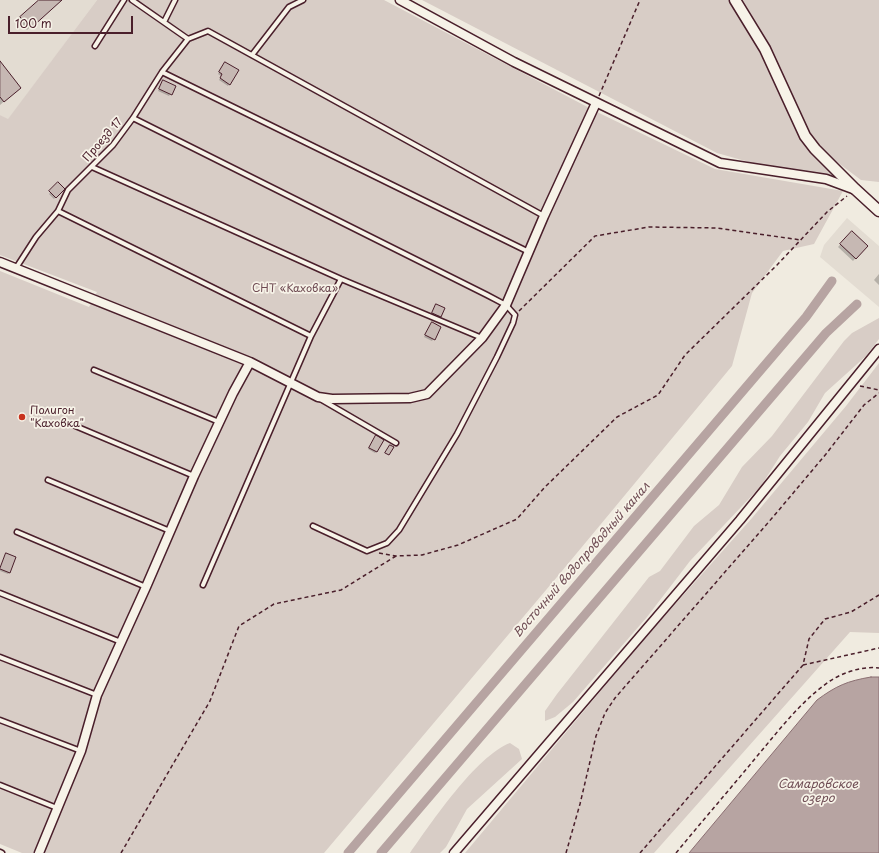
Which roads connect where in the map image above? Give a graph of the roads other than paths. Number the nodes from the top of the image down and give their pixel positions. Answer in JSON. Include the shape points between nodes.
{"nodes":[{"id":1,"x":124,"y":0,"type":"edge"},
{"id":2,"x":132,"y":0,"type":"edge"},
{"id":3,"x":175,"y":0,"type":"edge"},
{"id":4,"x":303,"y":0,"type":"edge"},
{"id":5,"x":400,"y":0,"type":"edge"},
{"id":6,"x":735,"y":0,"type":"edge"},
{"id":7,"x":164,"y":22,"type":"junction"},
{"id":8,"x":188,"y":39,"type":"junction"},
{"id":9,"x":95,"y":46,"type":"dead end"},
{"id":10,"x":252,"y":55,"type":"junction"},
{"id":11,"x":162,"y":72,"type":"junction"},
{"id":12,"x":596,"y":103,"type":"junction"},
{"id":13,"x":133,"y":118,"type":"junction"},
{"id":14,"x":92,"y":167,"type":"junction"},
{"id":15,"x":855,"y":189,"type":"junction"},
{"id":16,"x":58,"y":211,"type":"junction"},
{"id":17,"x":879,"y":211,"type":"edge"},
{"id":18,"x":544,"y":216,"type":"junction"},
{"id":19,"x":529,"y":252,"type":"junction"},
{"id":20,"x":0,"y":262,"type":"edge"},
{"id":21,"x":16,"y":268,"type":"junction"},
{"id":22,"x":341,"y":279,"type":"junction"},
{"id":23,"x":506,"y":305,"type":"junction"},
{"id":24,"x":311,"y":336,"type":"junction"},
{"id":25,"x":482,"y":338,"type":"junction"},
{"id":26,"x":879,"y":349,"type":"edge"},
{"id":27,"x":250,"y":362,"type":"junction"},
{"id":28,"x":94,"y":370,"type":"dead end"},
{"id":29,"x":291,"y":383,"type":"junction"},
{"id":30,"x":318,"y":397,"type":"junction"},
{"id":31,"x":218,"y":422,"type":"junction"},
{"id":32,"x":73,"y":425,"type":"dead end"},
{"id":33,"x":396,"y":444,"type":"dead end"},
{"id":34,"x":194,"y":476,"type":"junction"},
{"id":35,"x":48,"y":480,"type":"dead end"},
{"id":36,"x":314,"y":526,"type":"dead end"},
{"id":37,"x":170,"y":531,"type":"junction"},
{"id":38,"x":16,"y":532,"type":"dead end"},
{"id":39,"x":203,"y":585,"type":"dead end"},
{"id":40,"x":146,"y":587,"type":"junction"},
{"id":41,"x":0,"y":593,"type":"edge"},
{"id":42,"x":121,"y":642,"type":"junction"},
{"id":43,"x":0,"y":656,"type":"edge"},
{"id":44,"x":97,"y":695,"type":"junction"},
{"id":45,"x":0,"y":720,"type":"edge"},
{"id":46,"x":81,"y":752,"type":"junction"},
{"id":47,"x":0,"y":785,"type":"edge"},
{"id":48,"x":57,"y":808,"type":"junction"},
{"id":49,"x":38,"y":853,"type":"edge"},
{"id":50,"x":454,"y":853,"type":"edge"}],
"edges":[{"from":1,"to":9,"type":"lane"},
{"from":2,"to":7,"type":"lane"},
{"from":3,"to":7,"type":"lane"},
{"from":4,"to":10,"type":"lane","via":[[289,7]]},
{"from":5,"to":12,"type":"street"},
{"from":6,"to":15,"type":"street","via":[[765,49],[805,136]]},
{"from":7,"to":8,"type":"lane"},
{"from":8,"to":10,"type":"lane","name":"Проезд 17","via":[[208,31]]},
{"from":8,"to":11,"type":"lane","name":"Проезд 17"},
{"from":10,"to":18,"type":"lane"},
{"from":11,"to":13,"type":"lane","name":"Проезд 17"},
{"from":11,"to":19,"type":"lane"},
{"from":12,"to":15,"type":"street","via":[[720,163],[826,179]]},
{"from":12,"to":18,"type":"street"},
{"from":13,"to":14,"type":"lane","name":"Проезд 17"},
{"from":13,"to":23,"type":"lane"},
{"from":14,"to":16,"type":"lane","name":"Проезд 17","via":[[68,190]]},
{"from":14,"to":22,"type":"lane"},
{"from":15,"to":17,"type":"street"},
{"from":16,"to":21,"type":"lane","name":"Проезд 17","via":[[36,237]]},
{"from":16,"to":24,"type":"lane"},
{"from":18,"to":19,"type":"street"},
{"from":19,"to":23,"type":"street"},
{"from":20,"to":21,"type":"street"},
{"from":21,"to":27,"type":"street"},
{"from":22,"to":24,"type":"lane"},
{"from":22,"to":25,"type":"lane"},
{"from":23,"to":25,"type":"street"},
{"from":23,"to":36,"type":"lane","via":[[515,315],[497,357],[457,434],[399,530],[387,543],[367,551]]},
{"from":24,"to":29,"type":"lane"},
{"from":25,"to":30,"type":"street","via":[[427,394],[410,398]]},
{"from":26,"to":50,"type":"street","via":[[740,520]]},
{"from":27,"to":29,"type":"street"},
{"from":27,"to":31,"type":"street"},
{"from":28,"to":31,"type":"lane"},
{"from":29,"to":30,"type":"street"},
{"from":29,"to":39,"type":"lane"},
{"from":30,"to":33,"type":"lane"},
{"from":31,"to":34,"type":"street"},
{"from":32,"to":34,"type":"lane"},
{"from":34,"to":37,"type":"street"},
{"from":35,"to":37,"type":"lane"},
{"from":37,"to":40,"type":"street"},
{"from":38,"to":40,"type":"lane"},
{"from":40,"to":42,"type":"street"},
{"from":41,"to":42,"type":"lane"},
{"from":42,"to":44,"type":"street"},
{"from":43,"to":44,"type":"lane"},
{"from":44,"to":46,"type":"street"},
{"from":45,"to":46,"type":"lane"},
{"from":46,"to":48,"type":"street"},
{"from":47,"to":48,"type":"lane"},
{"from":48,"to":49,"type":"street"}]}
